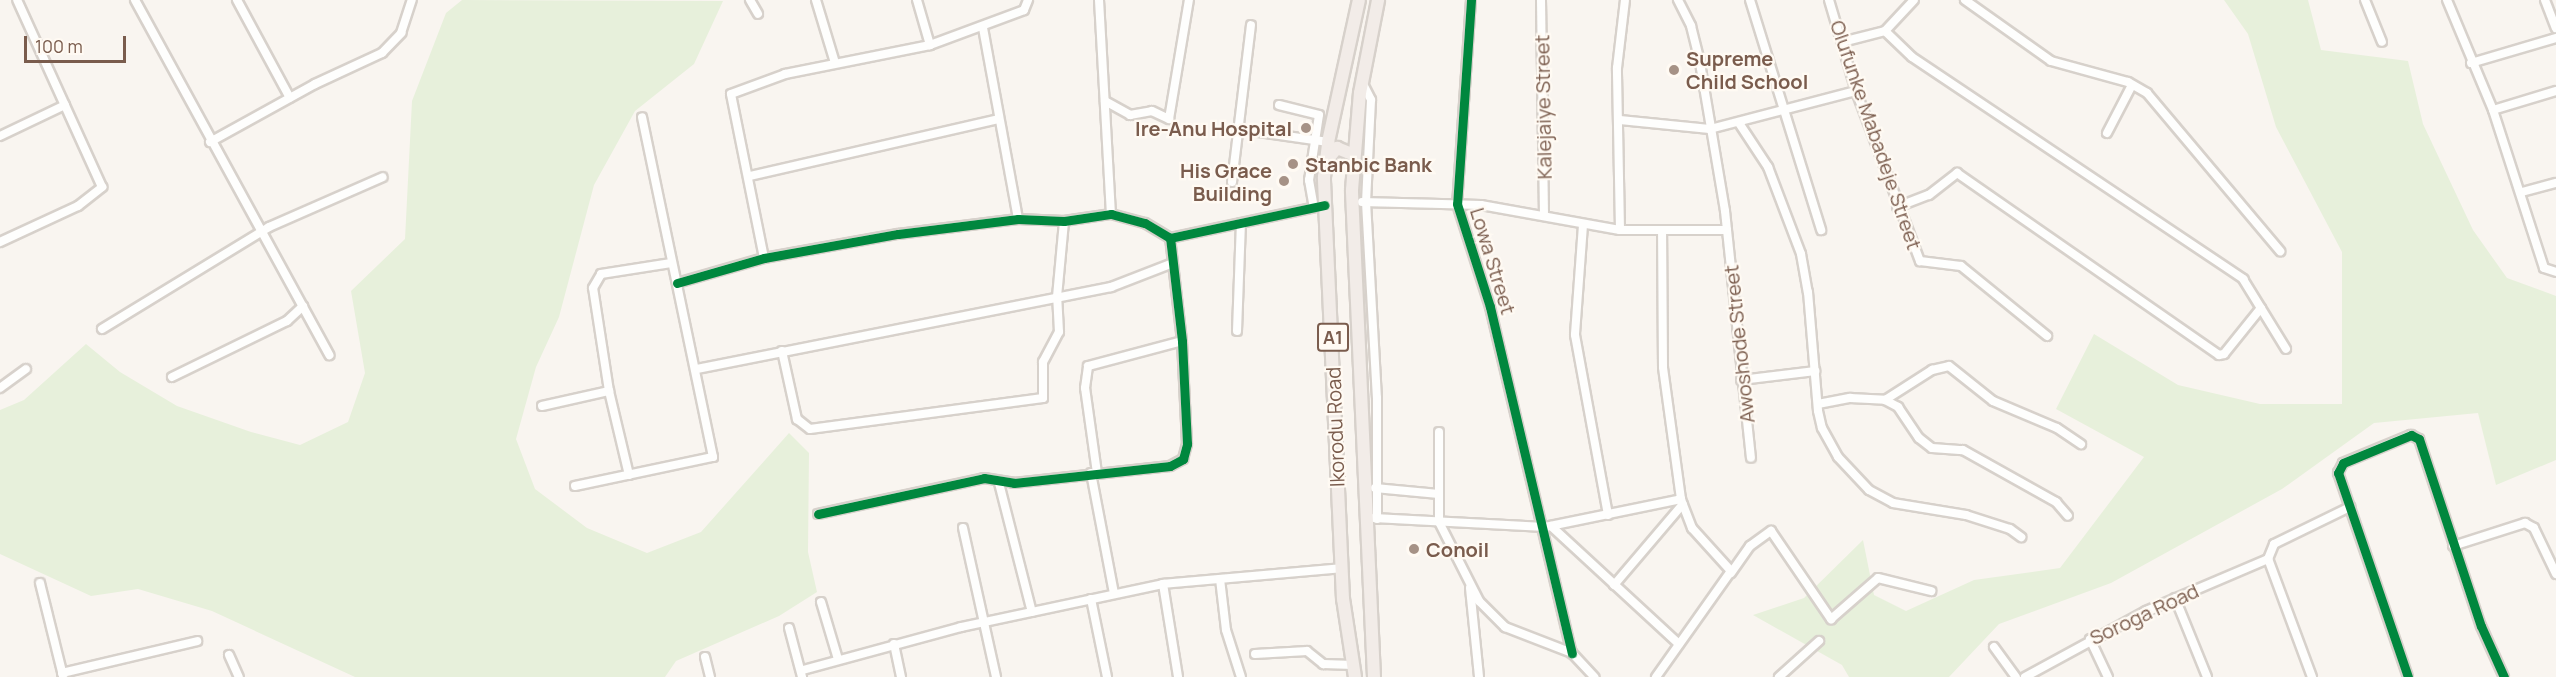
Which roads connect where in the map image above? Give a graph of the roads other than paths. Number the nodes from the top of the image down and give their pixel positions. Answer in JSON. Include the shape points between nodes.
{"nodes":[{"id":1,"x":17,"y":0,"type":"edge"},
{"id":2,"x":135,"y":0,"type":"edge"},
{"id":3,"x":237,"y":0,"type":"edge"},
{"id":4,"x":412,"y":0,"type":"edge"},
{"id":5,"x":750,"y":0,"type":"edge"},
{"id":6,"x":816,"y":0,"type":"edge"},
{"id":7,"x":917,"y":0,"type":"edge"},
{"id":8,"x":1099,"y":0,"type":"edge"},
{"id":9,"x":1189,"y":0,"type":"edge"},
{"id":10,"x":1359,"y":0,"type":"edge"},
{"id":11,"x":1378,"y":0,"type":"edge"},
{"id":12,"x":1471,"y":0,"type":"edge"},
{"id":13,"x":1541,"y":0,"type":"edge"},
{"id":14,"x":1625,"y":0,"type":"edge"},
{"id":15,"x":1678,"y":0,"type":"edge"},
{"id":16,"x":1750,"y":0,"type":"edge"},
{"id":17,"x":1829,"y":0,"type":"edge"},
{"id":18,"x":1914,"y":0,"type":"edge"},
{"id":19,"x":1965,"y":0,"type":"edge"},
{"id":20,"x":2365,"y":0,"type":"edge"},
{"id":21,"x":2447,"y":0,"type":"edge"},
{"id":22,"x":2546,"y":0,"type":"edge"},
{"id":23,"x":1027,"y":3,"type":"edge"},
{"id":24,"x":758,"y":14,"type":"dead end"},
{"id":25,"x":1251,"y":25,"type":"dead end"},
{"id":26,"x":983,"y":28,"type":"junction"},
{"id":27,"x":2556,"y":28,"type":"edge"},
{"id":28,"x":1885,"y":32,"type":"junction"},
{"id":29,"x":2556,"y":38,"type":"edge"},
{"id":30,"x":1842,"y":42,"type":"junction"},
{"id":31,"x":2382,"y":42,"type":"dead end"},
{"id":32,"x":930,"y":45,"type":"junction"},
{"id":33,"x":835,"y":63,"type":"junction"},
{"id":34,"x":2471,"y":63,"type":"junction"},
{"id":35,"x":1362,"y":81,"type":"junction"},
{"id":36,"x":2132,"y":85,"type":"junction"},
{"id":37,"x":1856,"y":91,"type":"junction"},
{"id":38,"x":2556,"y":91,"type":"edge"},
{"id":39,"x":290,"y":98,"type":"junction"},
{"id":40,"x":1105,"y":101,"type":"junction"},
{"id":41,"x":65,"y":105,"type":"junction"},
{"id":42,"x":1279,"y":105,"type":"dead end"},
{"id":43,"x":1784,"y":110,"type":"junction"},
{"id":44,"x":2493,"y":110,"type":"junction"},
{"id":45,"x":642,"y":117,"type":"dead end"},
{"id":46,"x":998,"y":119,"type":"junction"},
{"id":47,"x":1620,"y":120,"type":"junction"},
{"id":48,"x":1739,"y":123,"type":"junction"},
{"id":49,"x":1238,"y":129,"type":"junction"},
{"id":50,"x":1710,"y":129,"type":"junction"},
{"id":51,"x":2107,"y":133,"type":"dead end"},
{"id":52,"x":0,"y":136,"type":"edge"},
{"id":53,"x":1315,"y":140,"type":"junction"},
{"id":54,"x":210,"y":142,"type":"junction"},
{"id":55,"x":1328,"y":142,"type":"junction"},
{"id":56,"x":1354,"y":155,"type":"junction"},
{"id":57,"x":1326,"y":162,"type":"junction"},
{"id":58,"x":750,"y":176,"type":"junction"},
{"id":59,"x":383,"y":177,"type":"dead end"},
{"id":60,"x":1232,"y":182,"type":"dead end"},
{"id":61,"x":2556,"y":183,"type":"edge"},
{"id":62,"x":2522,"y":192,"type":"junction"},
{"id":63,"x":1353,"y":201,"type":"junction"},
{"id":64,"x":1366,"y":202,"type":"junction"},
{"id":65,"x":1457,"y":204,"type":"junction"},
{"id":66,"x":1319,"y":206,"type":"junction"},
{"id":67,"x":1897,"y":207,"type":"junction"},
{"id":68,"x":1111,"y":214,"type":"junction"},
{"id":69,"x":1544,"y":214,"type":"junction"},
{"id":70,"x":1018,"y":219,"type":"junction"},
{"id":71,"x":1064,"y":221,"type":"junction"},
{"id":72,"x":1241,"y":223,"type":"junction"},
{"id":73,"x":1583,"y":225,"type":"junction"},
{"id":74,"x":1620,"y":230,"type":"junction"},
{"id":75,"x":1727,"y":230,"type":"junction"},
{"id":76,"x":1821,"y":230,"type":"dead end"},
{"id":77,"x":262,"y":231,"type":"junction"},
{"id":78,"x":1662,"y":232,"type":"junction"},
{"id":79,"x":1170,"y":238,"type":"junction"},
{"id":80,"x":0,"y":242,"type":"edge"},
{"id":81,"x":2280,"y":251,"type":"dead end"},
{"id":82,"x":764,"y":258,"type":"junction"},
{"id":83,"x":671,"y":263,"type":"junction"},
{"id":84,"x":1173,"y":263,"type":"junction"},
{"id":85,"x":2556,"y":272,"type":"edge"},
{"id":86,"x":677,"y":283,"type":"junction"},
{"id":87,"x":1056,"y":297,"type":"junction"},
{"id":88,"x":303,"y":306,"type":"junction"},
{"id":89,"x":2261,"y":308,"type":"junction"},
{"id":90,"x":102,"y":328,"type":"dead end"},
{"id":91,"x":1237,"y":331,"type":"dead end"},
{"id":92,"x":2047,"y":336,"type":"dead end"},
{"id":93,"x":1182,"y":341,"type":"junction"},
{"id":94,"x":2286,"y":348,"type":"dead end"},
{"id":95,"x":782,"y":351,"type":"junction"},
{"id":96,"x":329,"y":355,"type":"dead end"},
{"id":97,"x":26,"y":369,"type":"dead end"},
{"id":98,"x":697,"y":369,"type":"junction"},
{"id":99,"x":1815,"y":371,"type":"junction"},
{"id":100,"x":172,"y":377,"type":"dead end"},
{"id":101,"x":1741,"y":380,"type":"junction"},
{"id":102,"x":0,"y":388,"type":"edge"},
{"id":103,"x":609,"y":391,"type":"junction"},
{"id":104,"x":1886,"y":400,"type":"junction"},
{"id":105,"x":1818,"y":404,"type":"junction"},
{"id":106,"x":542,"y":406,"type":"dead end"},
{"id":107,"x":1439,"y":432,"type":"dead end"},
{"id":108,"x":2081,"y":444,"type":"dead end"},
{"id":109,"x":1751,"y":458,"type":"dead end"},
{"id":110,"x":1094,"y":473,"type":"junction"},
{"id":111,"x":629,"y":476,"type":"junction"},
{"id":112,"x":999,"y":483,"type":"junction"},
{"id":113,"x":574,"y":486,"type":"dead end"},
{"id":114,"x":1371,"y":487,"type":"junction"},
{"id":115,"x":1439,"y":494,"type":"junction"},
{"id":116,"x":1682,"y":501,"type":"junction"},
{"id":117,"x":2350,"y":507,"type":"junction"},
{"id":118,"x":818,"y":514,"type":"dead end"},
{"id":119,"x":1608,"y":515,"type":"junction"},
{"id":120,"x":2068,"y":516,"type":"dead end"},
{"id":121,"x":1371,"y":518,"type":"junction"},
{"id":122,"x":1439,"y":522,"type":"junction"},
{"id":123,"x":1548,"y":527,"type":"junction"},
{"id":124,"x":963,"y":528,"type":"dead end"},
{"id":125,"x":2021,"y":537,"type":"dead end"},
{"id":126,"x":2454,"y":546,"type":"junction"},
{"id":127,"x":2268,"y":559,"type":"junction"},
{"id":128,"x":1342,"y":567,"type":"junction"},
{"id":129,"x":2555,"y":569,"type":"edge"},
{"id":130,"x":1731,"y":573,"type":"junction"},
{"id":131,"x":1220,"y":579,"type":"junction"},
{"id":132,"x":40,"y":584,"type":"dead end"},
{"id":133,"x":1163,"y":584,"type":"junction"},
{"id":134,"x":1614,"y":585,"type":"junction"},
{"id":135,"x":1470,"y":586,"type":"junction"},
{"id":136,"x":1931,"y":591,"type":"dead end"},
{"id":137,"x":1114,"y":594,"type":"junction"},
{"id":138,"x":2175,"y":598,"type":"junction"},
{"id":139,"x":1091,"y":599,"type":"junction"},
{"id":140,"x":821,"y":602,"type":"dead end"},
{"id":141,"x":1032,"y":612,"type":"junction"},
{"id":142,"x":984,"y":622,"type":"junction"},
{"id":143,"x":789,"y":628,"type":"dead end"},
{"id":144,"x":2090,"y":639,"type":"junction"},
{"id":145,"x":197,"y":641,"type":"dead end"},
{"id":146,"x":1819,"y":641,"type":"dead end"},
{"id":147,"x":894,"y":644,"type":"junction"},
{"id":148,"x":1679,"y":644,"type":"junction"},
{"id":149,"x":1994,"y":647,"type":"dead end"},
{"id":150,"x":1572,"y":653,"type":"junction"},
{"id":151,"x":1255,"y":654,"type":"dead end"},
{"id":152,"x":229,"y":655,"type":"dead end"},
{"id":153,"x":705,"y":657,"type":"dead end"},
{"id":154,"x":838,"y":659,"type":"junction"},
{"id":155,"x":1355,"y":671,"type":"edge"},
{"id":156,"x":802,"y":673,"type":"edge"},
{"id":157,"x":62,"y":675,"type":"edge"},
{"id":158,"x":239,"y":677,"type":"edge"},
{"id":159,"x":710,"y":677,"type":"edge"},
{"id":160,"x":901,"y":677,"type":"edge"},
{"id":161,"x":996,"y":677,"type":"edge"},
{"id":162,"x":1107,"y":677,"type":"edge"},
{"id":163,"x":1179,"y":677,"type":"edge"},
{"id":164,"x":1241,"y":677,"type":"edge"},
{"id":165,"x":1374,"y":677,"type":"edge"},
{"id":166,"x":1479,"y":677,"type":"edge"},
{"id":167,"x":1594,"y":677,"type":"edge"},
{"id":168,"x":1656,"y":677,"type":"edge"},
{"id":169,"x":1779,"y":677,"type":"edge"},
{"id":170,"x":2016,"y":677,"type":"edge"},
{"id":171,"x":2025,"y":677,"type":"edge"},
{"id":172,"x":2108,"y":677,"type":"edge"},
{"id":173,"x":2207,"y":677,"type":"edge"},
{"id":174,"x":2312,"y":677,"type":"edge"},
{"id":175,"x":2408,"y":677,"type":"edge"},
{"id":176,"x":2504,"y":677,"type":"edge"}],
"edges":[{"from":1,"to":41,"type":"street"},
{"from":2,"to":54,"type":"street"},
{"from":3,"to":39,"type":"street"},
{"from":4,"to":39,"type":"street","via":[[401,33],[392,45]]},
{"from":5,"to":24,"type":"street"},
{"from":6,"to":33,"type":"street"},
{"from":7,"to":32,"type":"street"},
{"from":8,"to":40,"type":"street"},
{"from":9,"to":40,"type":"street","via":[[1169,119],[1152,111],[1130,115]]},
{"from":10,"to":55,"type":"highway","name":"Ikorodu Road","number":"A1"},
{"from":11,"to":35,"type":"highway","name":"Ikorodu Road","number":"A1"},
{"from":12,"to":65,"type":"street","name":"Lowa Street"},
{"from":13,"to":69,"type":"street","name":"Kalejaiye Street"},
{"from":14,"to":47,"type":"street","via":[[1617,68]]},
{"from":15,"to":50,"type":"street","name":"Awoshode Street","via":[[1696,46]]},
{"from":16,"to":43,"type":"street"},
{"from":17,"to":30,"type":"street","name":"Olufunke Mabadeje Street"},
{"from":18,"to":28,"type":"street"},
{"from":19,"to":36,"type":"street","via":[[2051,60]]},
{"from":20,"to":31,"type":"street"},
{"from":21,"to":34,"type":"street"},
{"from":22,"to":27,"type":"street"},
{"from":23,"to":26,"type":"street"},
{"from":25,"to":49,"type":"street"},
{"from":26,"to":32,"type":"street"},
{"from":26,"to":46,"type":"street"},
{"from":28,"to":30,"type":"street"},
{"from":28,"to":89,"type":"street","via":[[1912,57],[2243,279]]},
{"from":29,"to":34,"type":"street"},
{"from":30,"to":37,"type":"street","name":"Olufunke Mabadeje Street"},
{"from":32,"to":33,"type":"street"},
{"from":33,"to":58,"type":"street","via":[[785,74],[731,94]]},
{"from":34,"to":44,"type":"street"},
{"from":35,"to":56,"type":"highway","name":"Ikorodu Road","number":"A1"},
{"from":35,"to":64,"type":"street","via":[[1371,100]]},
{"from":36,"to":51,"type":"street"},
{"from":36,"to":81,"type":"street","via":[[2155,102]]},
{"from":37,"to":43,"type":"street"},
{"from":37,"to":67,"type":"street","name":"Olufunke Mabadeje Street"},
{"from":38,"to":44,"type":"street"},
{"from":39,"to":54,"type":"street"},
{"from":40,"to":68,"type":"street"},
{"from":41,"to":52,"type":"street"},
{"from":41,"to":80,"type":"street","via":[[102,187],[78,206]]},
{"from":42,"to":53,"type":"street","via":[[1317,113]]},
{"from":43,"to":48,"type":"street"},
{"from":43,"to":76,"type":"street"},
{"from":44,"to":62,"type":"street"},
{"from":45,"to":83,"type":"street"},
{"from":46,"to":58,"type":"street"},
{"from":46,"to":70,"type":"street"},
{"from":47,"to":50,"type":"street"},
{"from":47,"to":74,"type":"street"},
{"from":48,"to":50,"type":"street"},
{"from":48,"to":99,"type":"street","via":[[1768,167],[1798,245],[1808,292]]},
{"from":49,"to":53,"type":"street"},
{"from":49,"to":60,"type":"street"},
{"from":50,"to":75,"type":"street","name":"Awoshode Street"},
{"from":53,"to":55,"type":"street"},
{"from":53,"to":66,"type":"street","via":[[1309,180]]},
{"from":54,"to":77,"type":"street"},
{"from":55,"to":57,"type":"highway","name":"Ikorodu Road","number":"A1"},
{"from":56,"to":57,"type":"highway","via":[[1337,148]]},
{"from":56,"to":63,"type":"highway","name":"Ikorodu Road","number":"A1"},
{"from":57,"to":66,"type":"highway","name":"Ikorodu Road","number":"A1"},
{"from":58,"to":82,"type":"street"},
{"from":59,"to":77,"type":"street"},
{"from":61,"to":62,"type":"street"},
{"from":62,"to":85,"type":"street","via":[[2544,268]]},
{"from":63,"to":64,"type":"street"},
{"from":63,"to":114,"type":"highway","name":"Ikorodu Road","number":"A1"},
{"from":64,"to":65,"type":"street"},
{"from":64,"to":114,"type":"street","via":[[1378,408]]},
{"from":65,"to":69,"type":"street"},
{"from":65,"to":123,"type":"street","name":"Lowa Street","via":[[1490,308]]},
{"from":66,"to":72,"type":"street"},
{"from":66,"to":128,"type":"highway","name":"Ikorodu Road","number":"A1","via":[[1333,321],[1331,402]]},
{"from":67,"to":89,"type":"street","via":[[1929,195],[1957,173],[2219,355],[2224,354]]},
{"from":67,"to":92,"type":"street","name":"Olufunke Mabadeje Street","via":[[1920,261],[1961,266]]},
{"from":68,"to":71,"type":"street"},
{"from":68,"to":79,"type":"street","via":[[1145,223]]},
{"from":69,"to":73,"type":"street"},
{"from":70,"to":71,"type":"street"},
{"from":70,"to":82,"type":"street","via":[[898,234]]},
{"from":71,"to":87,"type":"street"},
{"from":72,"to":79,"type":"street"},
{"from":72,"to":91,"type":"street"},
{"from":73,"to":74,"type":"street"},
{"from":73,"to":119,"type":"street","via":[[1575,335]]},
{"from":74,"to":78,"type":"street"},
{"from":75,"to":78,"type":"street"},
{"from":75,"to":101,"type":"street","name":"Awoshode Street"},
{"from":77,"to":88,"type":"street"},
{"from":77,"to":90,"type":"street"},
{"from":78,"to":116,"type":"street","via":[[1663,367]]},
{"from":79,"to":84,"type":"street"},
{"from":82,"to":86,"type":"street"},
{"from":83,"to":86,"type":"street"},
{"from":83,"to":103,"type":"street","via":[[601,274],[592,300]]},
{"from":84,"to":87,"type":"street","via":[[1111,287]]},
{"from":84,"to":93,"type":"street"},
{"from":86,"to":98,"type":"street"},
{"from":87,"to":95,"type":"street"},
{"from":87,"to":95,"type":"street","via":[[1059,332],[1043,362],[1045,393],[1037,401],[810,429],[797,418]]},
{"from":88,"to":96,"type":"street"},
{"from":88,"to":100,"type":"street","via":[[287,321]]},
{"from":89,"to":94,"type":"street"},
{"from":93,"to":110,"type":"street","via":[[1088,366],[1085,388]]},
{"from":93,"to":110,"type":"street","via":[[1187,444],[1183,459],[1170,466]]},
{"from":95,"to":98,"type":"street"},
{"from":97,"to":102,"type":"street"},
{"from":98,"to":111,"type":"street","via":[[713,457]]},
{"from":99,"to":101,"type":"street"},
{"from":99,"to":105,"type":"street"},
{"from":101,"to":109,"type":"street","name":"Awoshode Street"},
{"from":103,"to":106,"type":"street"},
{"from":103,"to":111,"type":"street"},
{"from":104,"to":105,"type":"street","via":[[1850,398]]},
{"from":104,"to":108,"type":"street","via":[[1932,370],[1949,366],[1994,401],[2057,428]]},
{"from":104,"to":120,"type":"street","via":[[1898,407],[1919,438],[1932,448],[1963,450],[2056,502]]},
{"from":105,"to":125,"type":"street","via":[[1822,428],[1838,457],[1869,490],[1893,503],[1966,515],[2010,529]]},
{"from":107,"to":115,"type":"street"},
{"from":110,"to":112,"type":"street"},
{"from":110,"to":137,"type":"street"},
{"from":111,"to":113,"type":"street"},
{"from":112,"to":118,"type":"street","via":[[984,478]]},
{"from":112,"to":141,"type":"street"},
{"from":114,"to":115,"type":"street"},
{"from":114,"to":121,"type":"highway","name":"Ikorodu Road","number":"A1"},
{"from":115,"to":122,"type":"street"},
{"from":116,"to":119,"type":"street"},
{"from":116,"to":130,"type":"street","via":[[1692,528]]},
{"from":116,"to":134,"type":"street"},
{"from":117,"to":126,"type":"street","via":[[2338,467],[2416,435]]},
{"from":117,"to":127,"type":"street","via":[[2274,544]]},
{"from":117,"to":175,"type":"street"},
{"from":119,"to":123,"type":"street"},
{"from":121,"to":122,"type":"street"},
{"from":121,"to":165,"type":"highway","name":"Ikorodu Road","number":"A1"},
{"from":122,"to":123,"type":"street"},
{"from":122,"to":135,"type":"street"},
{"from":123,"to":134,"type":"street"},
{"from":123,"to":150,"type":"street","name":"Lowa Street"},
{"from":124,"to":142,"type":"street"},
{"from":126,"to":129,"type":"street","via":[[2525,523],[2534,528]]},
{"from":126,"to":176,"type":"street","via":[[2481,626]]},
{"from":127,"to":138,"type":"street","name":"Soroga Road"},
{"from":127,"to":174,"type":"street"},
{"from":128,"to":131,"type":"street"},
{"from":128,"to":155,"type":"highway","name":"Ikorodu Road","number":"A1"},
{"from":130,"to":136,"type":"street","via":[[1750,546],[1771,531],[1831,619],[1878,578]]},
{"from":130,"to":148,"type":"street"},
{"from":131,"to":133,"type":"street"},
{"from":131,"to":164,"type":"street","via":[[1226,630]]},
{"from":132,"to":157,"type":"street"},
{"from":133,"to":137,"type":"street"},
{"from":133,"to":163,"type":"street"},
{"from":134,"to":148,"type":"street"},
{"from":135,"to":150,"type":"street","via":[[1493,619]]},
{"from":135,"to":166,"type":"street"},
{"from":137,"to":139,"type":"street"},
{"from":138,"to":144,"type":"street","name":"Soroga Road"},
{"from":138,"to":173,"type":"street"},
{"from":139,"to":141,"type":"street"},
{"from":139,"to":162,"type":"street"},
{"from":140,"to":154,"type":"street"},
{"from":141,"to":142,"type":"street"},
{"from":142,"to":147,"type":"street"},
{"from":142,"to":161,"type":"street"},
{"from":143,"to":156,"type":"street"},
{"from":144,"to":171,"type":"street","name":"Soroga Road"},
{"from":144,"to":172,"type":"street"},
{"from":145,"to":157,"type":"street"},
{"from":146,"to":169,"type":"street"},
{"from":147,"to":154,"type":"street"},
{"from":147,"to":160,"type":"street"},
{"from":148,"to":168,"type":"street"},
{"from":149,"to":170,"type":"street"},
{"from":150,"to":167,"type":"street"},
{"from":151,"to":155,"type":"street","via":[[1307,651],[1323,664]]},
{"from":152,"to":158,"type":"street"},
{"from":153,"to":159,"type":"street"},
{"from":154,"to":156,"type":"street"}]}
